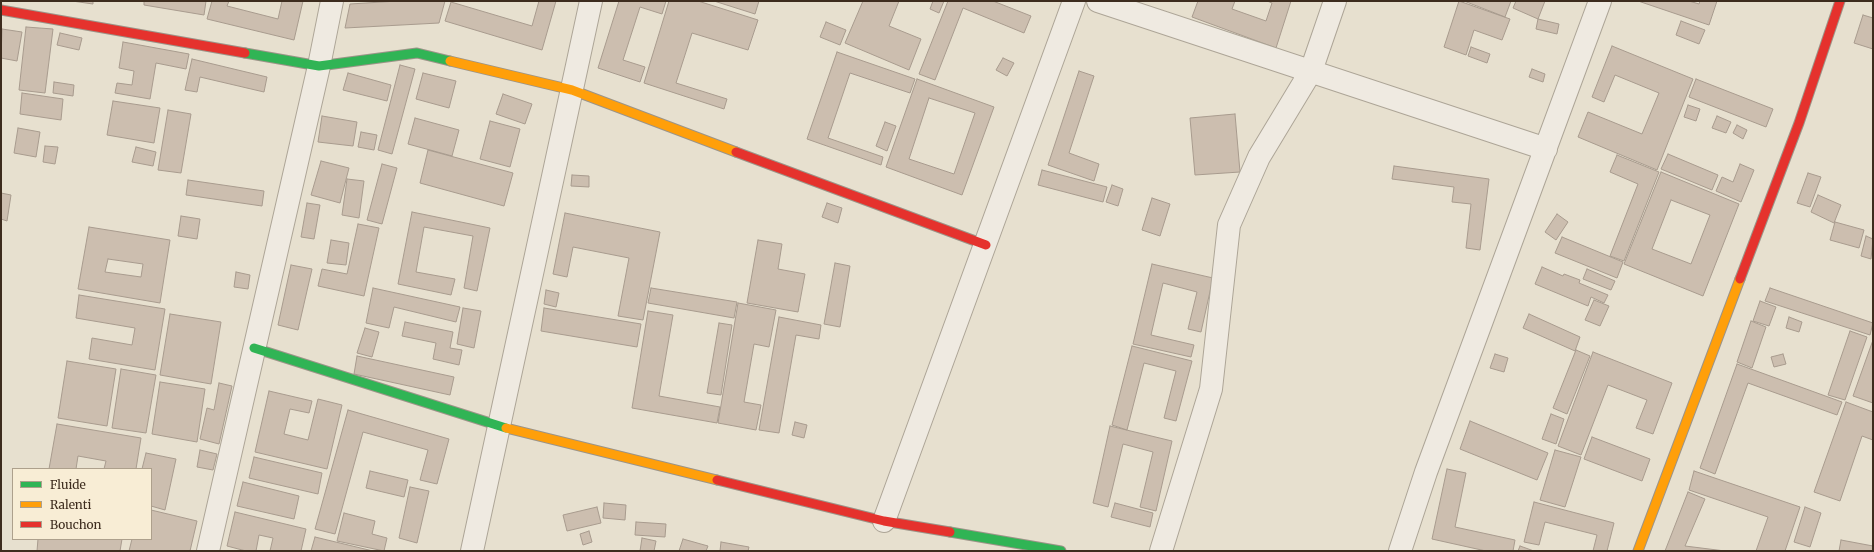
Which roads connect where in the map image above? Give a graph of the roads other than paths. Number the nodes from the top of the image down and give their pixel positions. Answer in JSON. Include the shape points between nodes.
{"nodes":[{"id":1,"x":332,"y":1,"type":"edge"},
{"id":2,"x":591,"y":1,"type":"edge"},
{"id":3,"x":1074,"y":1,"type":"edge"},
{"id":4,"x":1098,"y":1,"type":"edge"},
{"id":5,"x":1335,"y":1,"type":"edge"},
{"id":6,"x":1600,"y":1,"type":"edge"},
{"id":7,"x":1840,"y":1,"type":"edge"},
{"id":8,"x":1,"y":10,"type":"edge"},
{"id":9,"x":319,"y":66,"type":"junction"},
{"id":10,"x":1311,"y":71,"type":"junction"},
{"id":11,"x":572,"y":90,"type":"junction"},
{"id":12,"x":1546,"y":149,"type":"junction"},
{"id":13,"x":986,"y":245,"type":"junction"},
{"id":14,"x":254,"y":348,"type":"junction"},
{"id":15,"x":500,"y":427,"type":"junction"},
{"id":16,"x":884,"y":521,"type":"junction"},
{"id":17,"x":208,"y":551,"type":"edge"},
{"id":18,"x":472,"y":551,"type":"edge"},
{"id":19,"x":1061,"y":551,"type":"edge"},
{"id":20,"x":1161,"y":551,"type":"edge"},
{"id":21,"x":1400,"y":551,"type":"edge"},
{"id":22,"x":1638,"y":551,"type":"edge"}],
"edges":[{"from":1,"to":9,"type":"street"},
{"from":2,"to":11,"type":"street"},
{"from":3,"to":13,"type":"street"},
{"from":4,"to":10,"type":"street"},
{"from":5,"to":10,"type":"street"},
{"from":6,"to":12,"type":"street"},
{"from":7,"to":22,"type":"street","via":[[1799,123]]},
{"from":8,"to":9,"type":"street"},
{"from":9,"to":11,"type":"street","via":[[417,53]]},
{"from":9,"to":14,"type":"street"},
{"from":10,"to":12,"type":"street"},
{"from":10,"to":20,"type":"street","via":[[1259,157],[1228,224],[1211,389]]},
{"from":11,"to":13,"type":"street"},
{"from":11,"to":15,"type":"street"},
{"from":12,"to":21,"type":"street","via":[[1426,472]]},
{"from":13,"to":16,"type":"street"},
{"from":14,"to":15,"type":"street"},
{"from":14,"to":17,"type":"street"},
{"from":15,"to":16,"type":"street"},
{"from":15,"to":18,"type":"street"},
{"from":16,"to":19,"type":"street"}]}
